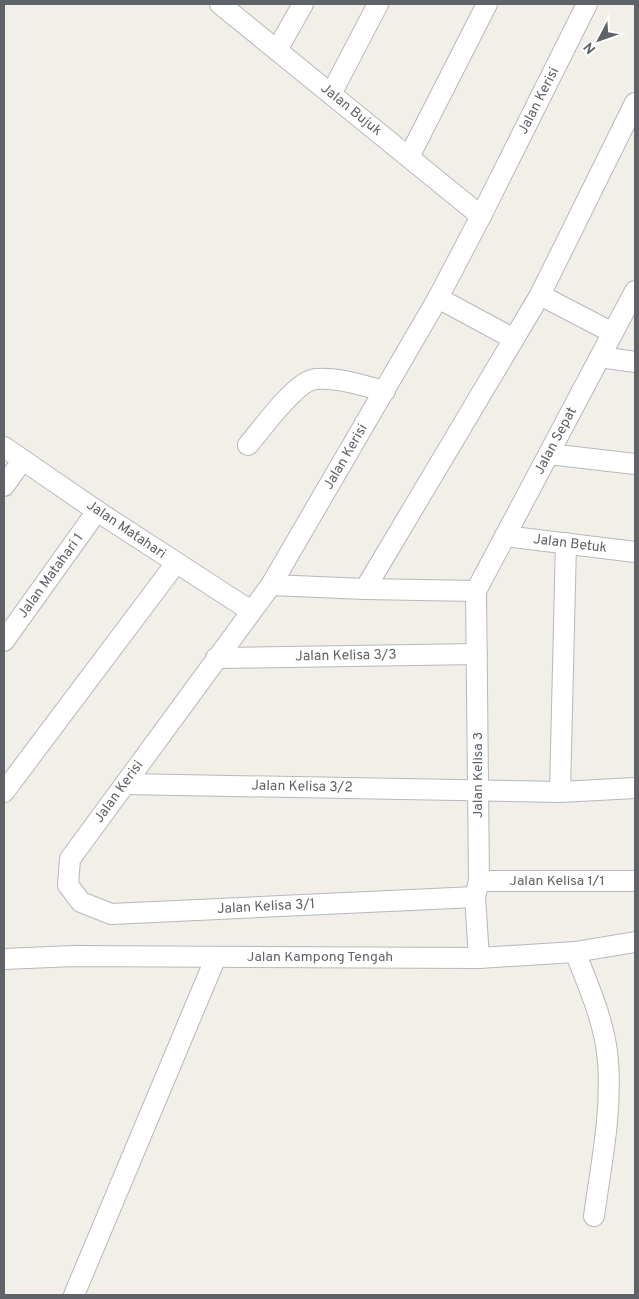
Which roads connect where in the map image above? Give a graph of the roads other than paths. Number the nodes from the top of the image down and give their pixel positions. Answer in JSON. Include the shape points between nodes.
{"nodes":[{"id":1,"x":303,"y":4,"type":"edge"},
{"id":2,"x":378,"y":4,"type":"edge"},
{"id":3,"x":487,"y":4,"type":"edge"},
{"id":4,"x":587,"y":4,"type":"edge"},
{"id":5,"x":226,"y":6,"type":"edge"},
{"id":6,"x":278,"y":50,"type":"junction"},
{"id":7,"x":332,"y":94,"type":"junction"},
{"id":8,"x":635,"y":103,"type":"edge"},
{"id":9,"x":409,"y":158,"type":"junction"},
{"id":10,"x":481,"y":216,"type":"junction"},
{"id":11,"x":635,"y":291,"type":"edge"},
{"id":12,"x":540,"y":295,"type":"junction"},
{"id":13,"x":438,"y":298,"type":"junction"},
{"id":14,"x":613,"y":333,"type":"junction"},
{"id":15,"x":514,"y":339,"type":"junction"},
{"id":16,"x":600,"y":358,"type":"junction"},
{"id":17,"x":635,"y":362,"type":"edge"},
{"id":18,"x":385,"y":390,"type":"junction"},
{"id":19,"x":248,"y":445,"type":"dead end"},
{"id":20,"x":4,"y":447,"type":"edge"},
{"id":21,"x":549,"y":454,"type":"junction"},
{"id":22,"x":22,"y":461,"type":"junction"},
{"id":23,"x":635,"y":464,"type":"edge"},
{"id":24,"x":4,"y":486,"type":"edge"},
{"id":25,"x":97,"y":511,"type":"junction"},
{"id":26,"x":505,"y":536,"type":"junction"},
{"id":27,"x":566,"y":543,"type":"junction"},
{"id":28,"x":635,"y":552,"type":"edge"},
{"id":29,"x":176,"y":562,"type":"junction"},
{"id":30,"x":271,"y":585,"type":"junction"},
{"id":31,"x":365,"y":589,"type":"junction"},
{"id":32,"x":476,"y":592,"type":"junction"},
{"id":33,"x":251,"y":611,"type":"junction"},
{"id":34,"x":4,"y":641,"type":"edge"},
{"id":35,"x":477,"y":654,"type":"junction"},
{"id":36,"x":216,"y":658,"type":"junction"},
{"id":37,"x":126,"y":784,"type":"junction"},
{"id":38,"x":635,"y":788,"type":"edge"},
{"id":39,"x":478,"y":790,"type":"junction"},
{"id":40,"x":4,"y":792,"type":"edge"},
{"id":41,"x":560,"y":792,"type":"junction"},
{"id":42,"x":635,"y":881,"type":"edge"},
{"id":43,"x":68,"y":885,"type":"joint"},
{"id":44,"x":477,"y":889,"type":"junction"},
{"id":45,"x":635,"y":942,"type":"edge"},
{"id":46,"x":574,"y":952,"type":"junction"},
{"id":47,"x":216,"y":957,"type":"junction"},
{"id":48,"x":483,"y":958,"type":"junction"},
{"id":49,"x":4,"y":959,"type":"edge"},
{"id":50,"x":594,"y":1216,"type":"dead end"},
{"id":51,"x":74,"y":1295,"type":"edge"}],
"edges":[{"from":1,"to":6,"type":"street"},
{"from":2,"to":7,"type":"street"},
{"from":3,"to":9,"type":"street"},
{"from":4,"to":10,"type":"street","name":"Jalan Kerisi"},
{"from":5,"to":6,"type":"street","name":"Jalan Bujuk"},
{"from":6,"to":7,"type":"street","name":"Jalan Bujuk"},
{"from":7,"to":9,"type":"street","name":"Jalan Bujuk"},
{"from":8,"to":12,"type":"street"},
{"from":9,"to":10,"type":"street","name":"Jalan Bujuk"},
{"from":10,"to":13,"type":"street","name":"Jalan Kerisi"},
{"from":11,"to":14,"type":"street","name":"Jalan Sepat"},
{"from":12,"to":14,"type":"street"},
{"from":12,"to":15,"type":"street"},
{"from":13,"to":15,"type":"street"},
{"from":13,"to":18,"type":"street","name":"Jalan Kerisi"},
{"from":14,"to":16,"type":"street","name":"Jalan Sepat"},
{"from":15,"to":31,"type":"street"},
{"from":16,"to":17,"type":"street"},
{"from":16,"to":21,"type":"street","name":"Jalan Sepat"},
{"from":18,"to":19,"type":"street","via":[[344,381],[314,379],[296,389]]},
{"from":18,"to":30,"type":"street","name":"Jalan Kerisi"},
{"from":20,"to":22,"type":"street","name":"Jalan Matahari"},
{"from":21,"to":23,"type":"street"},
{"from":21,"to":26,"type":"street","name":"Jalan Sepat"},
{"from":22,"to":24,"type":"street"},
{"from":22,"to":25,"type":"street","name":"Jalan Matahari"},
{"from":25,"to":29,"type":"street","name":"Jalan Matahari"},
{"from":25,"to":34,"type":"street","name":"Jalan Matahari 1"},
{"from":26,"to":27,"type":"street","name":"Jalan Betuk"},
{"from":26,"to":32,"type":"street","name":"Jalan Sepat"},
{"from":27,"to":28,"type":"street","name":"Jalan Betuk"},
{"from":27,"to":41,"type":"street"},
{"from":29,"to":33,"type":"street","name":"Jalan Matahari"},
{"from":29,"to":40,"type":"street"},
{"from":30,"to":31,"type":"street"},
{"from":30,"to":33,"type":"street","name":"Jalan Kerisi"},
{"from":31,"to":32,"type":"street"},
{"from":32,"to":35,"type":"street","name":"Jalan Kelisa 3"},
{"from":33,"to":36,"type":"street","name":"Jalan Kerisi"},
{"from":35,"to":36,"type":"street","name":"Jalan Kelisa 3/3"},
{"from":35,"to":39,"type":"street","name":"Jalan Kelisa 3"},
{"from":36,"to":37,"type":"street","name":"Jalan Kerisi"},
{"from":37,"to":39,"type":"street","name":"Jalan Kelisa 3/2"},
{"from":37,"to":43,"type":"street","name":"Jalan Kerisi","via":[[70,859]]},
{"from":38,"to":41,"type":"street","name":"Jalan Kelisa 3/2"},
{"from":39,"to":41,"type":"street","name":"Jalan Kelisa 3/2"},
{"from":39,"to":44,"type":"street","name":"Jalan Kelisa 3"},
{"from":42,"to":44,"type":"street","name":"Jalan Kelisa 1/1"},
{"from":43,"to":44,"type":"street","name":"Jalan Kelisa 3/1","via":[[81,902],[111,914]]},
{"from":44,"to":48,"type":"street","name":"Jalan Kelisa 3","via":[[482,896]]},
{"from":45,"to":46,"type":"street","name":"Jalan Kampong Tengah"},
{"from":46,"to":48,"type":"street","name":"Jalan Kampong Tengah"},
{"from":46,"to":50,"type":"street","via":[[597,1008],[608,1060],[608,1118]]},
{"from":47,"to":48,"type":"street","name":"Jalan Kampong Tengah"},
{"from":47,"to":49,"type":"street","name":"Jalan Kampong Tengah"},
{"from":47,"to":51,"type":"street"}]}
